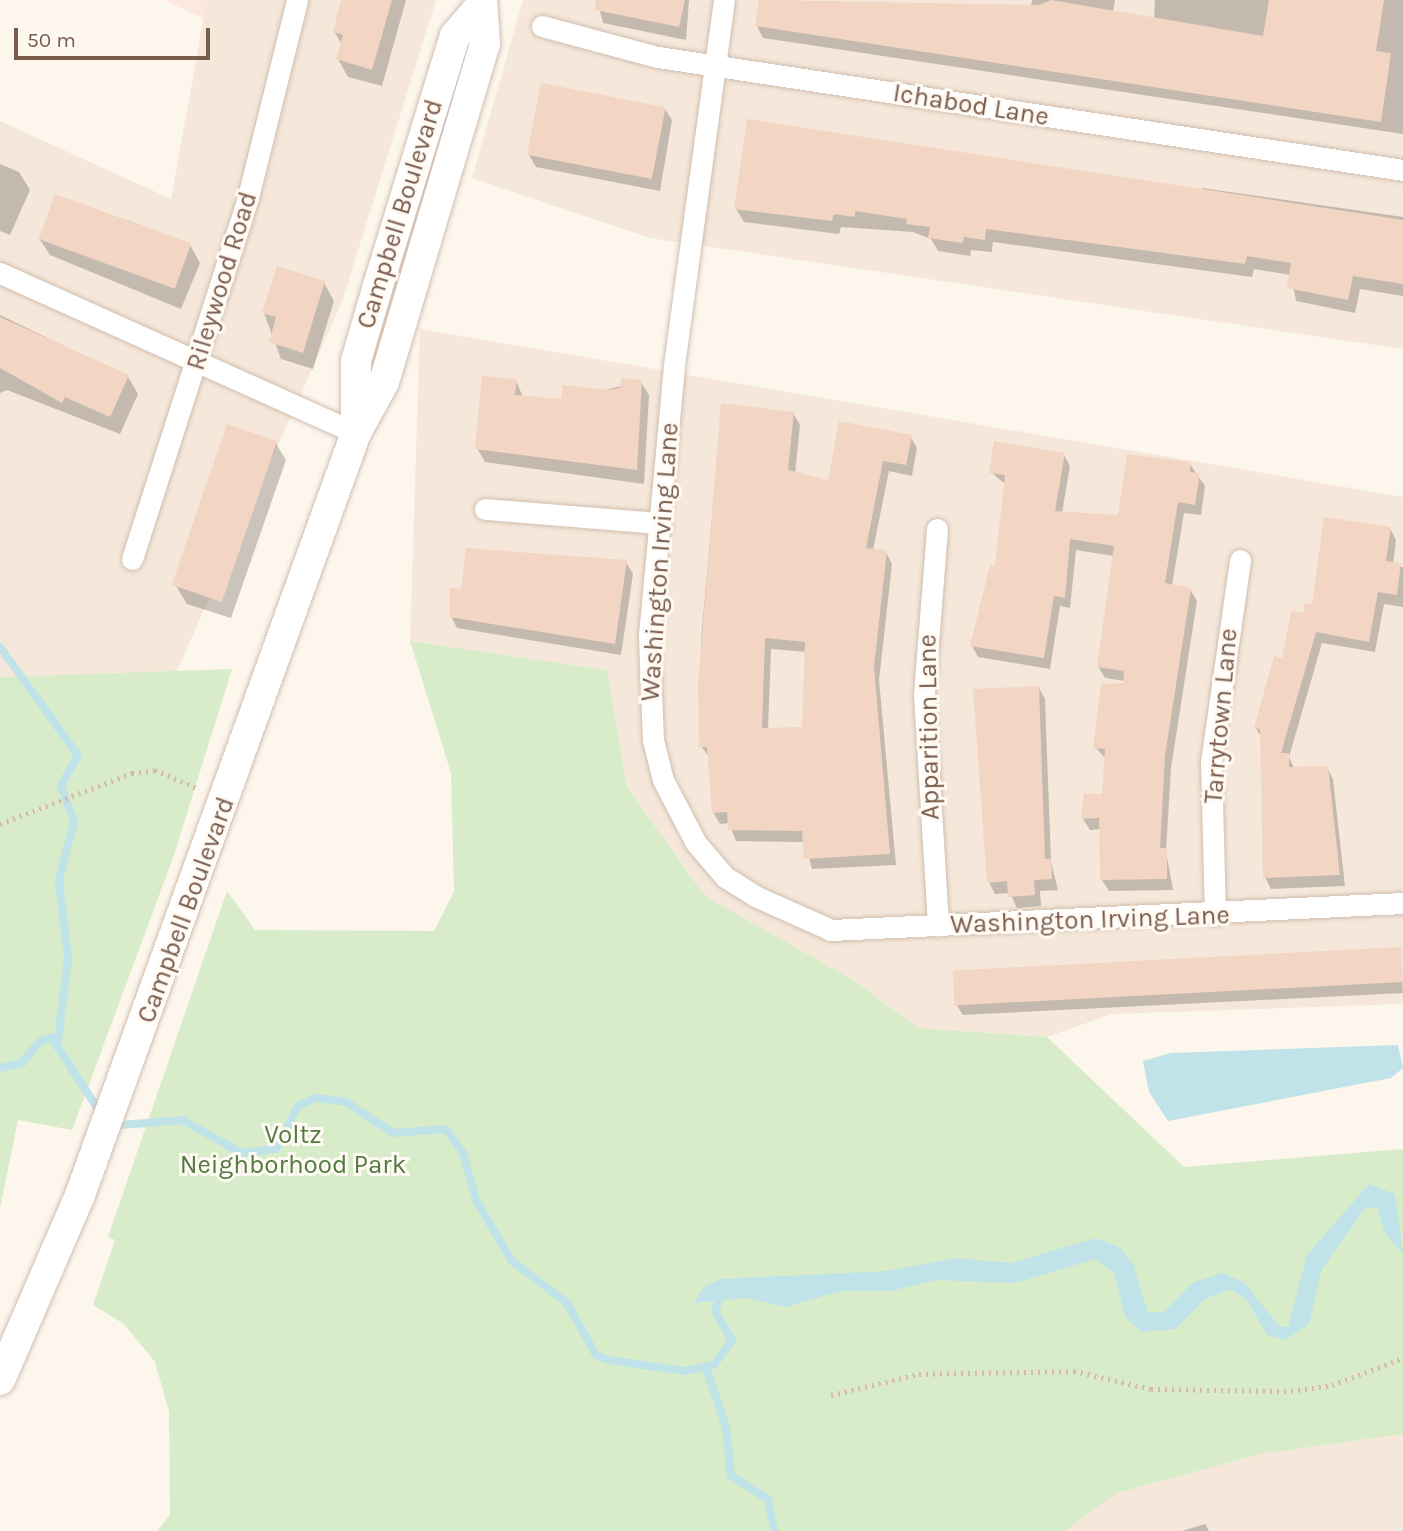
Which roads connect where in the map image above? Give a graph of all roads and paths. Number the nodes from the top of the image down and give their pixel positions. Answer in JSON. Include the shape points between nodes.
{"nodes":[{"id":1,"x":297,"y":0,"type":"edge"},
{"id":2,"x":724,"y":0,"type":"edge"},
{"id":3,"x":481,"y":3,"type":"edge"},
{"id":4,"x":542,"y":26,"type":"dead end"},
{"id":5,"x":714,"y":66,"type":"junction"},
{"id":6,"x":1403,"y":170,"type":"edge"},
{"id":7,"x":0,"y":273,"type":"edge"},
{"id":8,"x":199,"y":361,"type":"junction"},
{"id":9,"x":356,"y":433,"type":"junction"},
{"id":10,"x":485,"y":509,"type":"dead end"},
{"id":11,"x":660,"y":523,"type":"junction"},
{"id":12,"x":937,"y":529,"type":"dead end"},
{"id":13,"x":132,"y":559,"type":"dead end"},
{"id":14,"x":1240,"y":560,"type":"dead end"},
{"id":15,"x":226,"y":800,"type":"junction"},
{"id":16,"x":0,"y":824,"type":"edge"},
{"id":17,"x":1403,"y":903,"type":"edge"},
{"id":18,"x":1215,"y":915,"type":"junction"},
{"id":19,"x":937,"y":926,"type":"junction"},
{"id":20,"x":1403,"y":1358,"type":"edge"},
{"id":21,"x":0,"y":1380,"type":"edge"},
{"id":22,"x":831,"y":1395,"type":"dead end"}],
"edges":[{"from":1,"to":8,"type":"street","name":"Rileywood Road"},
{"from":2,"to":5,"type":"street","name":"Washington Irving Lane"},
{"from":3,"to":9,"type":"street","name":"Campbell Boulevard","via":[[485,44],[384,382]]},
{"from":4,"to":5,"type":"street","name":"Ichabod Lane","via":[[621,50]]},
{"from":5,"to":6,"type":"street","name":"Ichabod Lane"},
{"from":5,"to":11,"type":"street","name":"Washington Irving Lane","via":[[675,353]]},
{"from":7,"to":8,"type":"street"},
{"from":8,"to":9,"type":"street"},
{"from":8,"to":13,"type":"street","name":"Rileywood Road"},
{"from":9,"to":15,"type":"street","name":"Campbell Boulevard"},
{"from":10,"to":11,"type":"street"},
{"from":11,"to":19,"type":"street","name":"Washington Irving Lane","via":[[648,701],[663,780],[696,843],[735,883],[831,930]]},
{"from":12,"to":19,"type":"street","name":"Apparition Lane","via":[[924,695]]},
{"from":14,"to":18,"type":"street","name":"Tarrytown Lane","via":[[1210,762]]},
{"from":15,"to":16,"type":"path","via":[[155,770],[47,803]]},
{"from":15,"to":21,"type":"street","name":"Campbell Boulevard","via":[[80,1195]]},
{"from":17,"to":18,"type":"street","name":"Washington Irving Lane"},
{"from":18,"to":19,"type":"street","name":"Washington Irving Lane"},
{"from":20,"to":22,"type":"path","via":[[1332,1385],[1291,1391],[1150,1389],[1074,1371],[919,1374]]}]}
